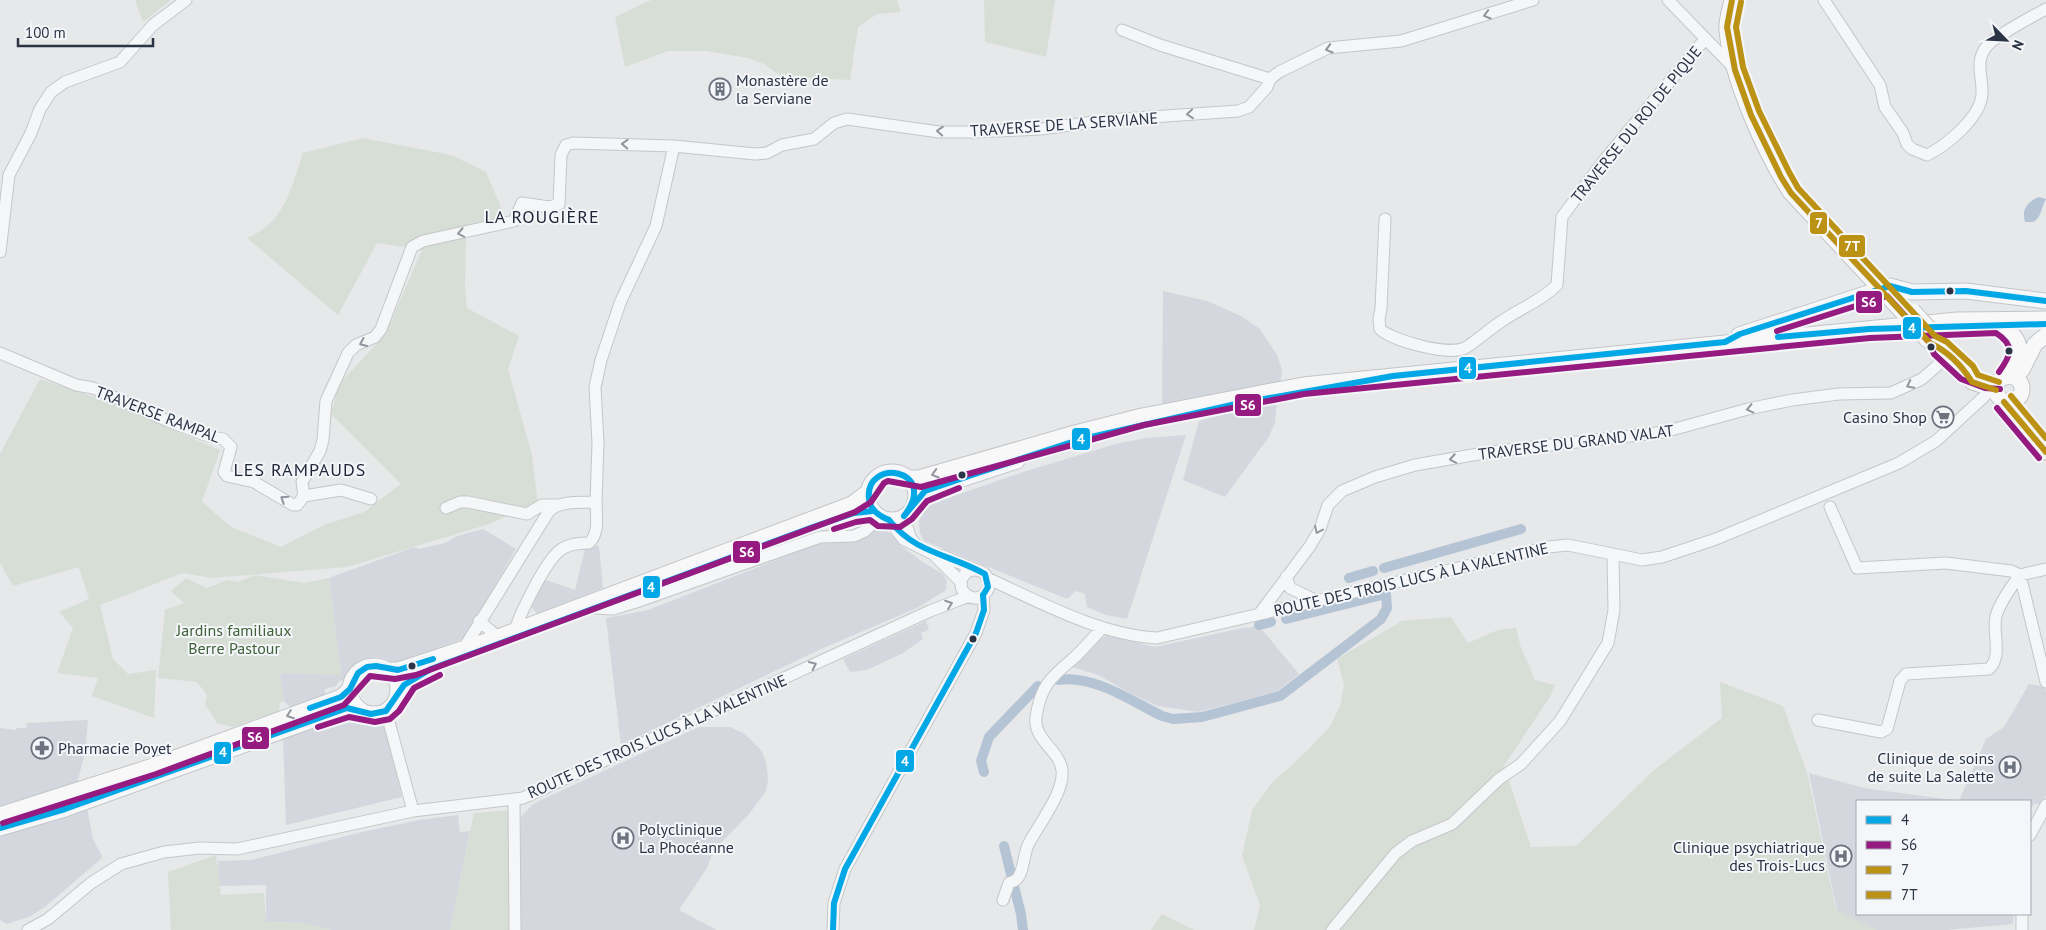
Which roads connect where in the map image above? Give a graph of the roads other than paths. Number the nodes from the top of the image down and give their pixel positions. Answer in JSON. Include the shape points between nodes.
{"nodes":[{"id":1,"x":186,"y":0,"type":"edge"},
{"id":2,"x":1533,"y":0,"type":"edge"},
{"id":3,"x":1668,"y":0,"type":"edge"},
{"id":4,"x":1732,"y":0,"type":"edge"},
{"id":5,"x":1741,"y":0,"type":"edge"},
{"id":6,"x":1824,"y":0,"type":"edge"},
{"id":7,"x":2046,"y":9,"type":"edge"},
{"id":8,"x":1122,"y":30,"type":"dead end"},
{"id":9,"x":1705,"y":39,"type":"junction"},
{"id":10,"x":1733,"y":62,"type":"junction"},
{"id":11,"x":1270,"y":79,"type":"junction"},
{"id":12,"x":674,"y":146,"type":"junction"},
{"id":13,"x":1385,"y":219,"type":"dead end"},
{"id":14,"x":0,"y":252,"type":"edge"},
{"id":15,"x":1877,"y":289,"type":"junction"},
{"id":16,"x":2046,"y":301,"type":"edge"},
{"id":17,"x":1906,"y":306,"type":"junction"},
{"id":18,"x":2046,"y":319,"type":"edge"},
{"id":19,"x":1998,"y":324,"type":"junction"},
{"id":20,"x":2046,"y":324,"type":"edge"},
{"id":21,"x":1869,"y":330,"type":"junction"},
{"id":22,"x":2046,"y":335,"type":"edge"},
{"id":23,"x":1725,"y":342,"type":"junction"},
{"id":24,"x":1938,"y":345,"type":"junction"},
{"id":25,"x":0,"y":353,"type":"edge"},
{"id":26,"x":1392,"y":376,"type":"junction"},
{"id":27,"x":1969,"y":377,"type":"junction"},
{"id":28,"x":2005,"y":390,"type":"junction"},
{"id":29,"x":1978,"y":402,"type":"junction"},
{"id":30,"x":2046,"y":452,"type":"edge"},
{"id":31,"x":908,"y":478,"type":"junction"},
{"id":32,"x":868,"y":492,"type":"junction"},
{"id":33,"x":304,"y":496,"type":"junction"},
{"id":34,"x":371,"y":499,"type":"dead end"},
{"id":35,"x":915,"y":501,"type":"junction"},
{"id":36,"x":596,"y":502,"type":"junction"},
{"id":37,"x":556,"y":505,"type":"junction"},
{"id":38,"x":1830,"y":507,"type":"dead end"},
{"id":39,"x":446,"y":508,"type":"dead end"},
{"id":40,"x":887,"y":516,"type":"junction"},
{"id":41,"x":933,"y":554,"type":"junction"},
{"id":42,"x":1612,"y":555,"type":"junction"},
{"id":43,"x":2046,"y":569,"type":"edge"},
{"id":44,"x":976,"y":570,"type":"junction"},
{"id":45,"x":2020,"y":575,"type":"junction"},
{"id":46,"x":1286,"y":577,"type":"junction"},
{"id":47,"x":987,"y":578,"type":"junction"},
{"id":48,"x":961,"y":582,"type":"junction"},
{"id":49,"x":1021,"y":593,"type":"junction"},
{"id":50,"x":978,"y":595,"type":"junction"},
{"id":51,"x":1317,"y":601,"type":"junction"},
{"id":52,"x":595,"y":608,"type":"junction"},
{"id":53,"x":1260,"y":613,"type":"junction"},
{"id":54,"x":479,"y":621,"type":"junction"},
{"id":55,"x":1102,"y":628,"type":"junction"},
{"id":56,"x":515,"y":630,"type":"junction"},
{"id":57,"x":498,"y":637,"type":"junction"},
{"id":58,"x":464,"y":648,"type":"junction"},
{"id":59,"x":387,"y":670,"type":"junction"},
{"id":60,"x":2046,"y":682,"type":"edge"},
{"id":61,"x":350,"y":689,"type":"junction"},
{"id":62,"x":399,"y":690,"type":"junction"},
{"id":63,"x":358,"y":709,"type":"junction"},
{"id":64,"x":386,"y":711,"type":"junction"},
{"id":65,"x":1818,"y":720,"type":"dead end"},
{"id":66,"x":514,"y":800,"type":"junction"},
{"id":67,"x":2046,"y":805,"type":"edge"},
{"id":68,"x":413,"y":811,"type":"junction"},
{"id":69,"x":0,"y":815,"type":"edge"},
{"id":70,"x":0,"y":828,"type":"edge"},
{"id":71,"x":2031,"y":833,"type":"edge"},
{"id":72,"x":1003,"y":900,"type":"dead end"},
{"id":73,"x":2022,"y":915,"type":"edge"},
{"id":74,"x":28,"y":930,"type":"edge"},
{"id":75,"x":515,"y":930,"type":"edge"},
{"id":76,"x":833,"y":930,"type":"edge"},
{"id":77,"x":1332,"y":930,"type":"edge"},
{"id":78,"x":2022,"y":930,"type":"edge"}],
"edges":[{"from":1,"to":14,"type":"street","via":[[153,25],[120,62],[65,82],[51,92],[9,175]]},
{"from":2,"to":11,"type":"street","name":"TRAVERSE DE LA SERVIANE","one_way":true,"via":[[1401,41],[1328,48]]},
{"from":3,"to":9,"type":"street"},
{"from":4,"to":10,"type":"main road","via":[[1727,28]]},
{"from":5,"to":10,"type":"main road"},
{"from":6,"to":7,"type":"street","via":[[1880,85],[1886,107],[1904,133],[1907,144],[1927,155],[1974,118],[1982,94],[1980,56],[1987,45]]},
{"from":8,"to":11,"type":"street"},
{"from":9,"to":10,"type":"street"},
{"from":9,"to":13,"type":"street","name":"TRAVERSE DU ROI DE PIQUE","via":[[1602,163],[1562,217],[1557,284],[1543,298],[1505,319],[1464,348],[1420,348],[1380,329]]},
{"from":10,"to":15,"type":"main road","via":[[1791,194]]},
{"from":11,"to":12,"type":"street","name":"TRAVERSE DE LA SERVIANE","one_way":true,"via":[[1254,102],[1238,111],[975,132],[939,132],[847,119],[834,123],[814,139],[782,145],[767,153]]},
{"from":12,"to":33,"type":"street","one_way":true,"via":[[566,144],[561,155],[559,204],[550,207],[522,204],[514,221],[417,243],[412,247],[381,329],[375,337],[356,345],[348,354],[326,401],[323,440],[302,482]]},
{"from":12,"to":36,"type":"street","via":[[656,226],[620,303],[595,387],[598,443]]},
{"from":15,"to":17,"type":"main road"},
{"from":15,"to":17,"type":"main road"},
{"from":15,"to":23,"type":"main road"},
{"from":16,"to":17,"type":"main road","via":[[1966,291]]},
{"from":17,"to":24,"type":"main road"},
{"from":18,"to":21,"type":"main road","via":[[1956,320]]},
{"from":19,"to":20,"type":"main road"},
{"from":19,"to":21,"type":"main road"},
{"from":19,"to":28,"type":"main road","via":[[2015,336],[2019,348]]},
{"from":21,"to":23,"type":"main road"},
{"from":22,"to":28,"type":"main road","via":[[2035,344]]},
{"from":23,"to":26,"type":"main road"},
{"from":24,"to":27,"type":"main road"},
{"from":24,"to":46,"type":"street","name":"TRAVERSE DU GRAND VALAT","one_way":true,"via":[[1922,379],[1891,393],[1839,394],[1792,400],[1664,432],[1490,452],[1415,465],[1374,477],[1342,491],[1328,504],[1320,529]]},
{"from":33,"to":25,"type":"street","name":"TRAVERSE RAMPAL","one_way":true,"via":[[297,505],[293,505],[254,482],[227,476],[224,472],[231,447],[222,438],[168,421]]},
{"from":26,"to":31,"type":"main road","one_way":true,"via":[[1303,385],[1142,416],[920,478]]},
{"from":26,"to":35,"type":"main road","via":[[1236,404],[1078,440],[925,491]]},
{"from":27,"to":28,"type":"main road","via":[[1987,380]]},
{"from":27,"to":29,"type":"street"},
{"from":28,"to":29,"type":"street","name":"ROUTE DES TROIS LUCS À LA VALENTINE","via":[[1988,393]]},
{"from":28,"to":30,"type":"main road","via":[[2019,421]]},
{"from":29,"to":42,"type":"street","name":"ROUTE DES TROIS LUCS À LA VALENTINE","via":[[1936,441],[1899,463],[1743,528],[1662,557],[1642,560]]},
{"from":31,"to":32,"type":"main road","via":[[897,472],[884,473],[873,480]]},
{"from":31,"to":35,"type":"main road","via":[[916,493]]},
{"from":32,"to":40,"type":"main road","via":[[869,502]]},
{"from":32,"to":56,"type":"main road","via":[[852,504]]},
{"from":33,"to":34,"type":"street","name":"TRAVERSE RAMPAL","via":[[340,490]]},
{"from":35,"to":40,"type":"main road","via":[[911,510]]},
{"from":36,"to":37,"type":"street"},
{"from":36,"to":56,"type":"street","via":[[597,526],[593,540],[563,548],[553,557]]},
{"from":37,"to":39,"type":"street","via":[[542,505],[527,514],[468,502]]},
{"from":37,"to":54,"type":"street"},
{"from":38,"to":45,"type":"street","via":[[1857,568],[1946,563],[2011,571]]},
{"from":40,"to":41,"type":"street","via":[[903,539]]},
{"from":40,"to":52,"type":"main road","via":[[854,513]]},
{"from":40,"to":52,"type":"street","via":[[854,536],[820,537],[636,602],[612,609]]},
{"from":41,"to":44,"type":"street"},
{"from":41,"to":48,"type":"street"},
{"from":42,"to":51,"type":"street","name":"ROUTE DES TROIS LUCS À LA VALENTINE","via":[[1568,545],[1548,547]]},
{"from":42,"to":77,"type":"street","via":[[1614,610],[1608,643],[1560,721],[1521,764],[1499,778],[1452,824],[1412,841],[1396,853]]},
{"from":43,"to":45,"type":"street"},
{"from":44,"to":47,"type":"street"},
{"from":44,"to":48,"type":"street","via":[[966,573]]},
{"from":45,"to":60,"type":"street"},
{"from":45,"to":65,"type":"street","via":[[1995,619],[1996,649],[1994,664],[1989,669],[1906,674],[1900,681],[1887,729],[1882,732]]},
{"from":46,"to":51,"type":"street","via":[[1290,588]]},
{"from":46,"to":53,"type":"street","name":"TRAVERSE DU GRAND VALAT"},
{"from":47,"to":49,"type":"street","name":"ROUTE DES TROIS LUCS À LA VALENTINE"},
{"from":47,"to":50,"type":"street","via":[[989,582]]},
{"from":48,"to":50,"type":"street","via":[[962,591]]},
{"from":49,"to":50,"type":"street","name":"ROUTE DES TROIS LUCS À LA VALENTINE"},
{"from":49,"to":55,"type":"street","name":"ROUTE DES TROIS LUCS À LA VALENTINE"},
{"from":66,"to":50,"type":"street","name":"ROUTE DES TROIS LUCS À LA VALENTINE","one_way":true,"via":[[916,618]]},
{"from":50,"to":76,"type":"street","via":[[976,633],[845,869],[834,903]]},
{"from":51,"to":53,"type":"street","name":"ROUTE DES TROIS LUCS À LA VALENTINE"},
{"from":52,"to":62,"type":"main road","via":[[430,669],[413,677]]},
{"from":53,"to":55,"type":"street","name":"ROUTE DES TROIS LUCS À LA VALENTINE","via":[[1157,638],[1134,637]]},
{"from":54,"to":57,"type":"street"},
{"from":54,"to":58,"type":"street"},
{"from":55,"to":72,"type":"street","via":[[1077,655],[1051,676],[1042,694],[1036,730],[1058,760],[1062,777]]},
{"from":56,"to":57,"type":"main road"},
{"from":57,"to":58,"type":"main road"},
{"from":58,"to":59,"type":"main road","via":[[398,670]]},
{"from":59,"to":61,"type":"main road","via":[[367,667],[358,673]]},
{"from":59,"to":62,"type":"main road"},
{"from":61,"to":63,"type":"main road"},
{"from":61,"to":69,"type":"main road","one_way":true,"via":[[341,697],[153,766]]},
{"from":62,"to":64,"type":"main road","via":[[397,698]]},
{"from":63,"to":64,"type":"main road","via":[[376,714]]},
{"from":63,"to":70,"type":"main road","via":[[347,708],[65,809]]},
{"from":64,"to":68,"type":"street"},
{"from":66,"to":68,"type":"street","name":"ROUTE DES TROIS LUCS À LA VALENTINE"},
{"from":66,"to":75,"type":"street"},
{"from":67,"to":71,"type":"street"},
{"from":68,"to":74,"type":"street","name":"ROUTE DES TROIS LUCS À LA VALENTINE","via":[[236,850],[200,848],[164,852],[121,864],[91,883],[48,919]]},
{"from":73,"to":78,"type":"street"}]}
